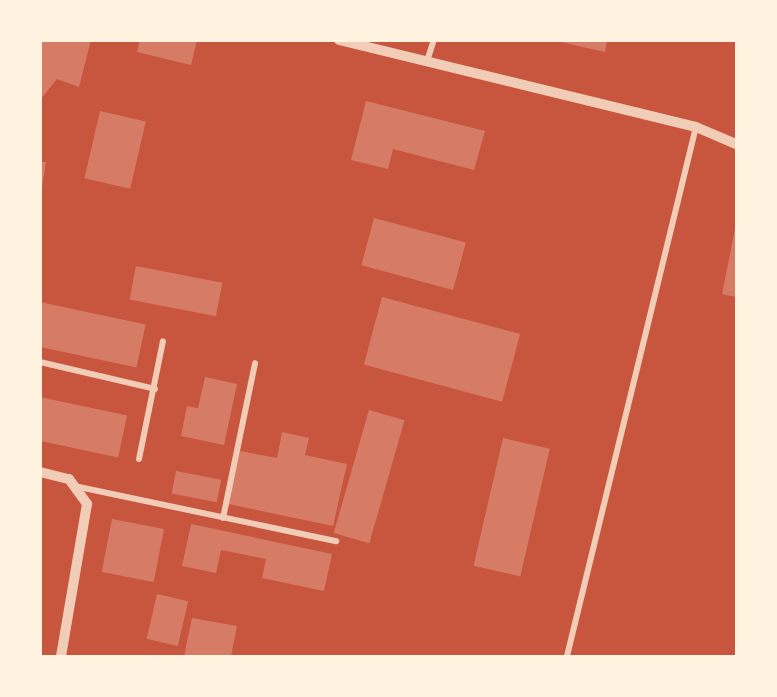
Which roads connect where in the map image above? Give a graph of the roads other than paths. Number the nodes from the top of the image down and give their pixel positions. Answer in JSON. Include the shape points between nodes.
{"nodes":[{"id":1,"x":339,"y":40,"type":"edge"},
{"id":2,"x":434,"y":40,"type":"edge"},
{"id":3,"x":427,"y":62,"type":"junction"},
{"id":4,"x":696,"y":127,"type":"junction"},
{"id":5,"x":736,"y":144,"type":"edge"},
{"id":6,"x":163,"y":340,"type":"dead end"},
{"id":7,"x":40,"y":362,"type":"edge"},
{"id":8,"x":255,"y":363,"type":"dead end"},
{"id":9,"x":155,"y":389,"type":"junction"},
{"id":10,"x":139,"y":459,"type":"dead end"},
{"id":11,"x":40,"y":472,"type":"edge"},
{"id":12,"x":79,"y":487,"type":"junction"},
{"id":13,"x":223,"y":518,"type":"junction"},
{"id":14,"x":336,"y":541,"type":"dead end"},
{"id":15,"x":61,"y":657,"type":"edge"},
{"id":16,"x":567,"y":657,"type":"edge"}],
"edges":[{"from":1,"to":3,"type":"street"},
{"from":2,"to":3,"type":"street"},
{"from":3,"to":4,"type":"street"},
{"from":4,"to":5,"type":"street"},
{"from":4,"to":16,"type":"street"},
{"from":6,"to":9,"type":"street"},
{"from":7,"to":9,"type":"street"},
{"from":8,"to":13,"type":"street"},
{"from":9,"to":10,"type":"street"},
{"from":11,"to":12,"type":"street"},
{"from":12,"to":13,"type":"street"},
{"from":12,"to":15,"type":"street","via":[[88,520]]},
{"from":13,"to":14,"type":"street"}]}
